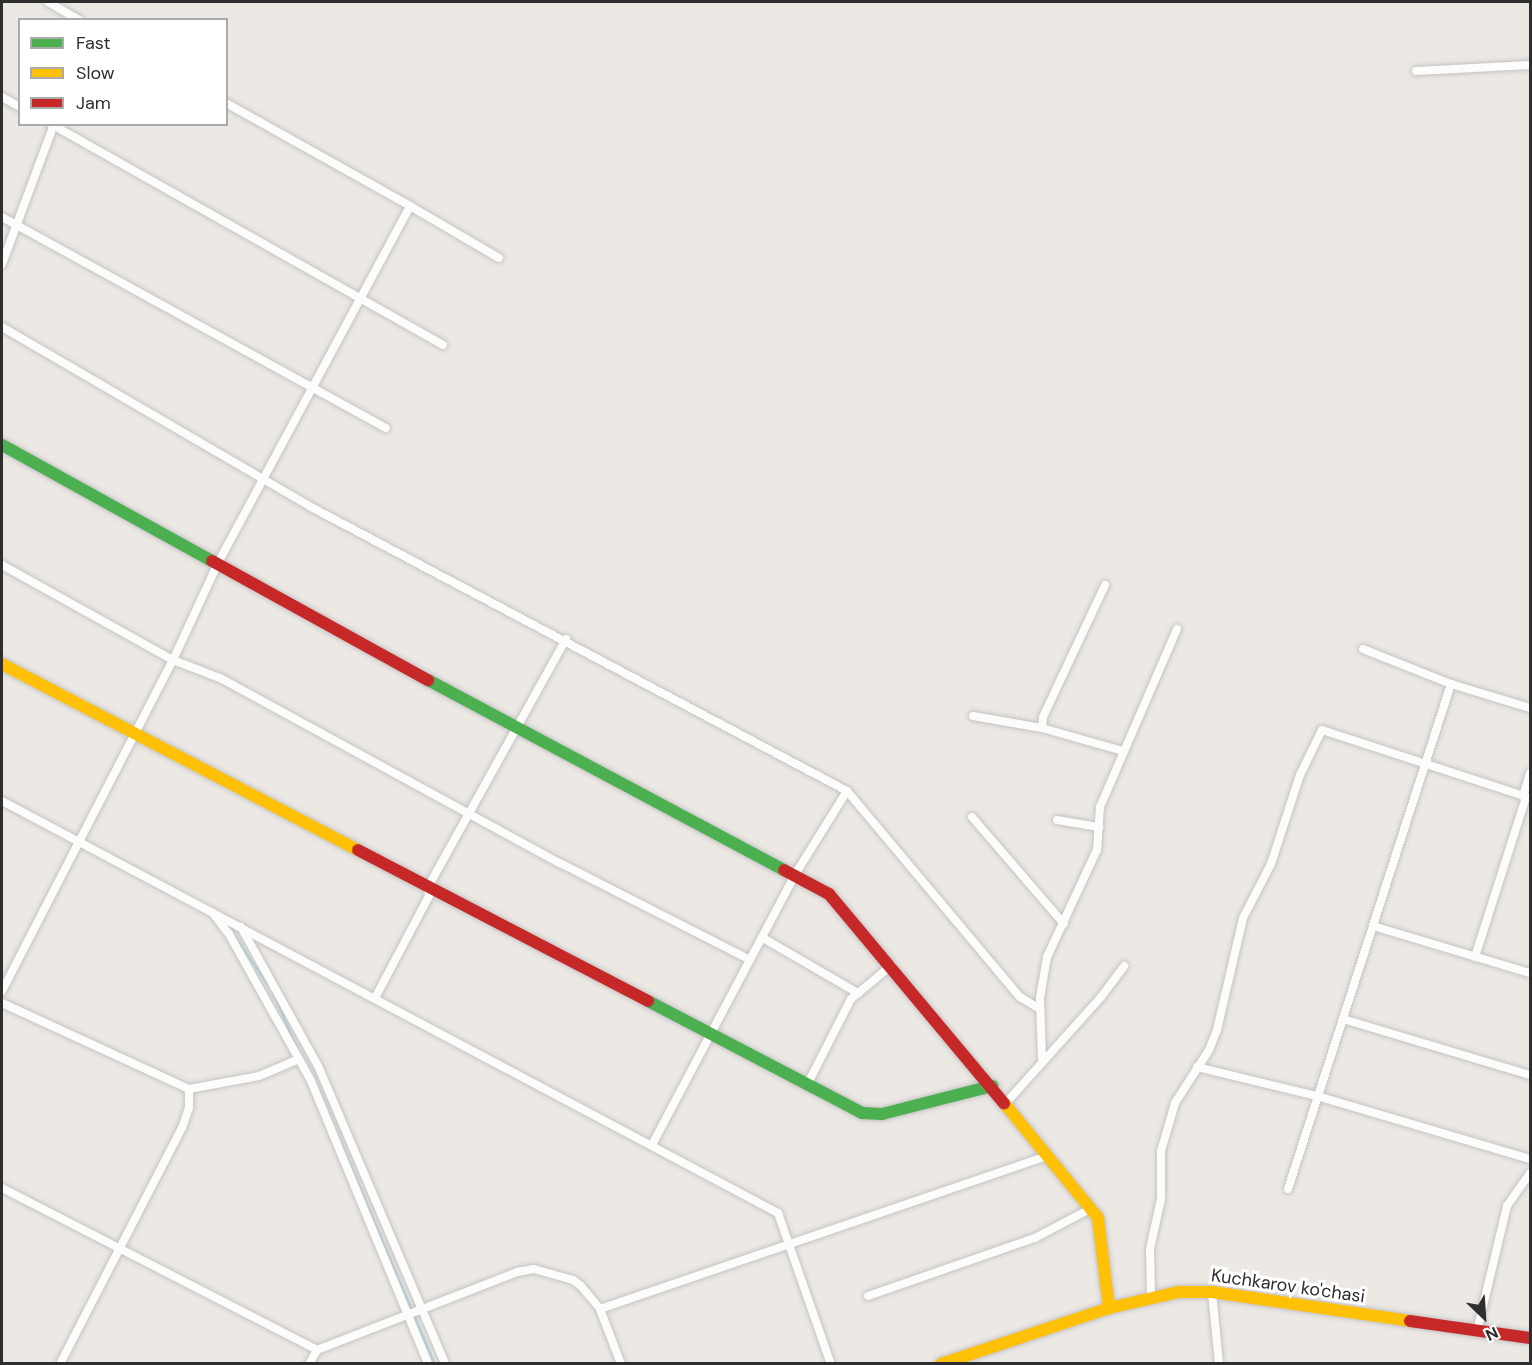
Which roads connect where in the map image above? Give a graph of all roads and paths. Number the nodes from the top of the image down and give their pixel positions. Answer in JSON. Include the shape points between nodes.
{"nodes":[{"id":1,"x":48,"y":2,"type":"edge"},
{"id":2,"x":75,"y":18,"type":"edge"},
{"id":3,"x":1530,"y":65,"type":"edge"},
{"id":4,"x":1416,"y":71,"type":"dead end"},
{"id":5,"x":2,"y":97,"type":"edge"},
{"id":6,"x":228,"y":104,"type":"edge"},
{"id":7,"x":18,"y":106,"type":"edge"},
{"id":8,"x":53,"y":126,"type":"edge"},
{"id":9,"x":55,"y":126,"type":"edge"},
{"id":10,"x":410,"y":206,"type":"junction"},
{"id":11,"x":2,"y":217,"type":"edge"},
{"id":12,"x":16,"y":225,"type":"junction"},
{"id":13,"x":499,"y":258,"type":"dead end"},
{"id":14,"x":2,"y":264,"type":"edge"},
{"id":15,"x":360,"y":298,"type":"junction"},
{"id":16,"x":2,"y":327,"type":"edge"},
{"id":17,"x":443,"y":345,"type":"dead end"},
{"id":18,"x":311,"y":387,"type":"junction"},
{"id":19,"x":386,"y":428,"type":"dead end"},
{"id":20,"x":2,"y":445,"type":"edge"},
{"id":21,"x":264,"y":479,"type":"junction"},
{"id":22,"x":2,"y":565,"type":"edge"},
{"id":23,"x":219,"y":566,"type":"junction"},
{"id":24,"x":1105,"y":585,"type":"dead end"},
{"id":25,"x":1177,"y":629,"type":"dead end"},
{"id":26,"x":566,"y":639,"type":"junction"},
{"id":27,"x":1363,"y":649,"type":"dead end"},
{"id":28,"x":173,"y":660,"type":"junction"},
{"id":29,"x":2,"y":664,"type":"edge"},
{"id":30,"x":1451,"y":684,"type":"junction"},
{"id":31,"x":1530,"y":708,"type":"edge"},
{"id":32,"x":973,"y":716,"type":"dead end"},
{"id":33,"x":514,"y":727,"type":"junction"},
{"id":34,"x":1042,"y":728,"type":"junction"},
{"id":35,"x":135,"y":734,"type":"junction"},
{"id":36,"x":1123,"y":751,"type":"junction"},
{"id":37,"x":1425,"y":763,"type":"junction"},
{"id":38,"x":1530,"y":773,"type":"edge"},
{"id":39,"x":847,"y":790,"type":"junction"},
{"id":40,"x":1526,"y":797,"type":"edge"},
{"id":41,"x":2,"y":801,"type":"edge"},
{"id":42,"x":467,"y":814,"type":"junction"},
{"id":43,"x":972,"y":817,"type":"dead end"},
{"id":44,"x":1057,"y":820,"type":"dead end"},
{"id":45,"x":1099,"y":826,"type":"junction"},
{"id":46,"x":79,"y":841,"type":"junction"},
{"id":47,"x":796,"y":873,"type":"junction"},
{"id":48,"x":428,"y":887,"type":"junction"},
{"id":49,"x":211,"y":911,"type":"junction"},
{"id":50,"x":1064,"y":924,"type":"junction"},
{"id":51,"x":1373,"y":926,"type":"junction"},
{"id":52,"x":241,"y":927,"type":"junction"},
{"id":53,"x":763,"y":938,"type":"junction"},
{"id":54,"x":1475,"y":957,"type":"junction"},
{"id":55,"x":750,"y":960,"type":"junction"},
{"id":56,"x":892,"y":965,"type":"junction"},
{"id":57,"x":1124,"y":966,"type":"dead end"},
{"id":58,"x":1530,"y":973,"type":"edge"},
{"id":59,"x":2,"y":991,"type":"edge"},
{"id":60,"x":858,"y":993,"type":"junction"},
{"id":61,"x":375,"y":998,"type":"junction"},
{"id":62,"x":2,"y":1003,"type":"edge"},
{"id":63,"x":1040,"y":1009,"type":"junction"},
{"id":64,"x":1342,"y":1018,"type":"junction"},
{"id":65,"x":711,"y":1035,"type":"junction"},
{"id":66,"x":1042,"y":1058,"type":"junction"},
{"id":67,"x":299,"y":1059,"type":"junction"},
{"id":68,"x":1197,"y":1067,"type":"junction"},
{"id":69,"x":1530,"y":1075,"type":"edge"},
{"id":70,"x":807,"y":1085,"type":"junction"},
{"id":71,"x":992,"y":1086,"type":"junction"},
{"id":72,"x":189,"y":1089,"type":"junction"},
{"id":73,"x":1317,"y":1096,"type":"junction"},
{"id":74,"x":1005,"y":1104,"type":"junction"},
{"id":75,"x":652,"y":1145,"type":"junction"},
{"id":76,"x":1046,"y":1157,"type":"junction"},
{"id":77,"x":1530,"y":1159,"type":"edge"},
{"id":78,"x":1530,"y":1173,"type":"edge"},
{"id":79,"x":2,"y":1188,"type":"edge"},
{"id":80,"x":1288,"y":1189,"type":"dead end"},
{"id":81,"x":1090,"y":1209,"type":"junction"},
{"id":82,"x":791,"y":1243,"type":"junction"},
{"id":83,"x":121,"y":1248,"type":"junction"},
{"id":84,"x":1212,"y":1292,"type":"junction"},
{"id":85,"x":868,"y":1296,"type":"dead end"},
{"id":86,"x":1151,"y":1296,"type":"junction"},
{"id":87,"x":1109,"y":1308,"type":"junction"},
{"id":88,"x":600,"y":1309,"type":"junction"},
{"id":89,"x":422,"y":1310,"type":"junction"},
{"id":90,"x":411,"y":1315,"type":"junction"},
{"id":91,"x":1477,"y":1331,"type":"junction"},
{"id":92,"x":1530,"y":1338,"type":"edge"},
{"id":93,"x":317,"y":1350,"type":"junction"},
{"id":94,"x":60,"y":1364,"type":"edge"},
{"id":95,"x":309,"y":1364,"type":"edge"},
{"id":96,"x":428,"y":1364,"type":"edge"},
{"id":97,"x":445,"y":1364,"type":"edge"},
{"id":98,"x":621,"y":1364,"type":"edge"},
{"id":99,"x":831,"y":1364,"type":"edge"},
{"id":100,"x":941,"y":1364,"type":"edge"},
{"id":101,"x":1220,"y":1364,"type":"edge"}],
"edges":[{"from":1,"to":2,"type":"street"},
{"from":3,"to":4,"type":"street"},
{"from":5,"to":7,"type":"street"},
{"from":6,"to":10,"type":"street"},
{"from":8,"to":12,"type":"street"},
{"from":9,"to":15,"type":"street"},
{"from":10,"to":13,"type":"street"},
{"from":10,"to":15,"type":"street"},
{"from":11,"to":12,"type":"street"},
{"from":12,"to":14,"type":"street"},
{"from":12,"to":18,"type":"street"},
{"from":15,"to":17,"type":"street"},
{"from":15,"to":18,"type":"street"},
{"from":16,"to":21,"type":"street"},
{"from":18,"to":19,"type":"street"},
{"from":18,"to":21,"type":"street"},
{"from":20,"to":23,"type":"street"},
{"from":21,"to":23,"type":"street"},
{"from":21,"to":26,"type":"street"},
{"from":22,"to":28,"type":"street"},
{"from":23,"to":28,"type":"street"},
{"from":23,"to":33,"type":"street"},
{"from":24,"to":34,"type":"street","via":[[1043,717]]},
{"from":25,"to":36,"type":"street"},
{"from":26,"to":33,"type":"street"},
{"from":26,"to":39,"type":"street"},
{"from":27,"to":30,"type":"street"},
{"from":28,"to":35,"type":"street"},
{"from":28,"to":42,"type":"street","via":[[220,678]]},
{"from":29,"to":35,"type":"street"},
{"from":30,"to":31,"type":"street"},
{"from":30,"to":37,"type":"street"},
{"from":32,"to":34,"type":"street"},
{"from":33,"to":42,"type":"street"},
{"from":33,"to":47,"type":"street"},
{"from":34,"to":36,"type":"street"},
{"from":35,"to":46,"type":"street"},
{"from":35,"to":48,"type":"street"},
{"from":36,"to":45,"type":"street","via":[[1100,807]]},
{"from":37,"to":40,"type":"street"},
{"from":37,"to":51,"type":"street"},
{"from":37,"to":68,"type":"street","via":[[1322,730],[1300,775],[1271,864],[1243,918],[1217,1030]]},
{"from":38,"to":40,"type":"street"},
{"from":39,"to":47,"type":"street"},
{"from":39,"to":63,"type":"street","via":[[1020,997]]},
{"from":40,"to":54,"type":"street"},
{"from":41,"to":46,"type":"street"},
{"from":42,"to":48,"type":"street"},
{"from":42,"to":55,"type":"street"},
{"from":43,"to":50,"type":"street"},
{"from":44,"to":45,"type":"street"},
{"from":45,"to":50,"type":"street","via":[[1097,850]]},
{"from":46,"to":49,"type":"street"},
{"from":46,"to":59,"type":"street"},
{"from":47,"to":53,"type":"street"},
{"from":47,"to":56,"type":"street","via":[[834,898]]},
{"from":48,"to":61,"type":"street","via":[[429,896]]},
{"from":48,"to":65,"type":"street"},
{"from":49,"to":52,"type":"street"},
{"from":49,"to":67,"type":"street","via":[[229,934]]},
{"from":50,"to":63,"type":"street","via":[[1047,957]]},
{"from":51,"to":54,"type":"street"},
{"from":51,"to":64,"type":"street"},
{"from":52,"to":61,"type":"street"},
{"from":52,"to":89,"type":"street","via":[[319,1068]]},
{"from":53,"to":55,"type":"street"},
{"from":53,"to":60,"type":"street"},
{"from":54,"to":58,"type":"street"},
{"from":55,"to":65,"type":"street"},
{"from":56,"to":60,"type":"street"},
{"from":56,"to":71,"type":"street"},
{"from":57,"to":66,"type":"street","via":[[1101,997]]},
{"from":60,"to":70,"type":"street","via":[[839,1020]]},
{"from":61,"to":75,"type":"street"},
{"from":62,"to":72,"type":"street"},
{"from":63,"to":66,"type":"street"},
{"from":64,"to":69,"type":"street"},
{"from":64,"to":73,"type":"street"},
{"from":65,"to":70,"type":"street"},
{"from":65,"to":75,"type":"street"},
{"from":66,"to":74,"type":"street"},
{"from":67,"to":72,"type":"street","via":[[260,1076]]},
{"from":67,"to":90,"type":"street"},
{"from":68,"to":73,"type":"street"},
{"from":68,"to":86,"type":"street","via":[[1174,1103],[1161,1151],[1161,1199],[1150,1249]]},
{"from":70,"to":71,"type":"street","via":[[871,1115]]},
{"from":71,"to":74,"type":"street"},
{"from":72,"to":83,"type":"street","via":[[189,1107],[182,1128]]},
{"from":73,"to":77,"type":"street"},
{"from":73,"to":80,"type":"street"},
{"from":74,"to":76,"type":"street"},
{"from":75,"to":82,"type":"street","via":[[778,1213]]},
{"from":76,"to":81,"type":"street"},
{"from":76,"to":82,"type":"street"},
{"from":78,"to":91,"type":"street","via":[[1507,1206]]},
{"from":79,"to":83,"type":"street"},
{"from":81,"to":85,"type":"street","via":[[1035,1238]]},
{"from":81,"to":87,"type":"street","via":[[1100,1221]]},
{"from":82,"to":88,"type":"street"},
{"from":82,"to":99,"type":"street"},
{"from":83,"to":93,"type":"street"},
{"from":83,"to":94,"type":"street"},
{"from":84,"to":86,"type":"street","name":"Kuchkarov ko'chasi"},
{"from":84,"to":91,"type":"street","name":"Kuchkarov ko'chasi"},
{"from":84,"to":101,"type":"street"},
{"from":86,"to":87,"type":"street","name":"Kuchkarov ko'chasi"},
{"from":87,"to":100,"type":"street","name":"Kuchkarov ko'chasi"},
{"from":88,"to":89,"type":"street","via":[[573,1280],[534,1269],[517,1272]]},
{"from":88,"to":98,"type":"street"},
{"from":89,"to":90,"type":"street"},
{"from":89,"to":97,"type":"street"},
{"from":90,"to":93,"type":"street"},
{"from":90,"to":96,"type":"street"},
{"from":91,"to":92,"type":"street","name":"Kuchkarov ko'chasi"},
{"from":93,"to":95,"type":"street"}]}
